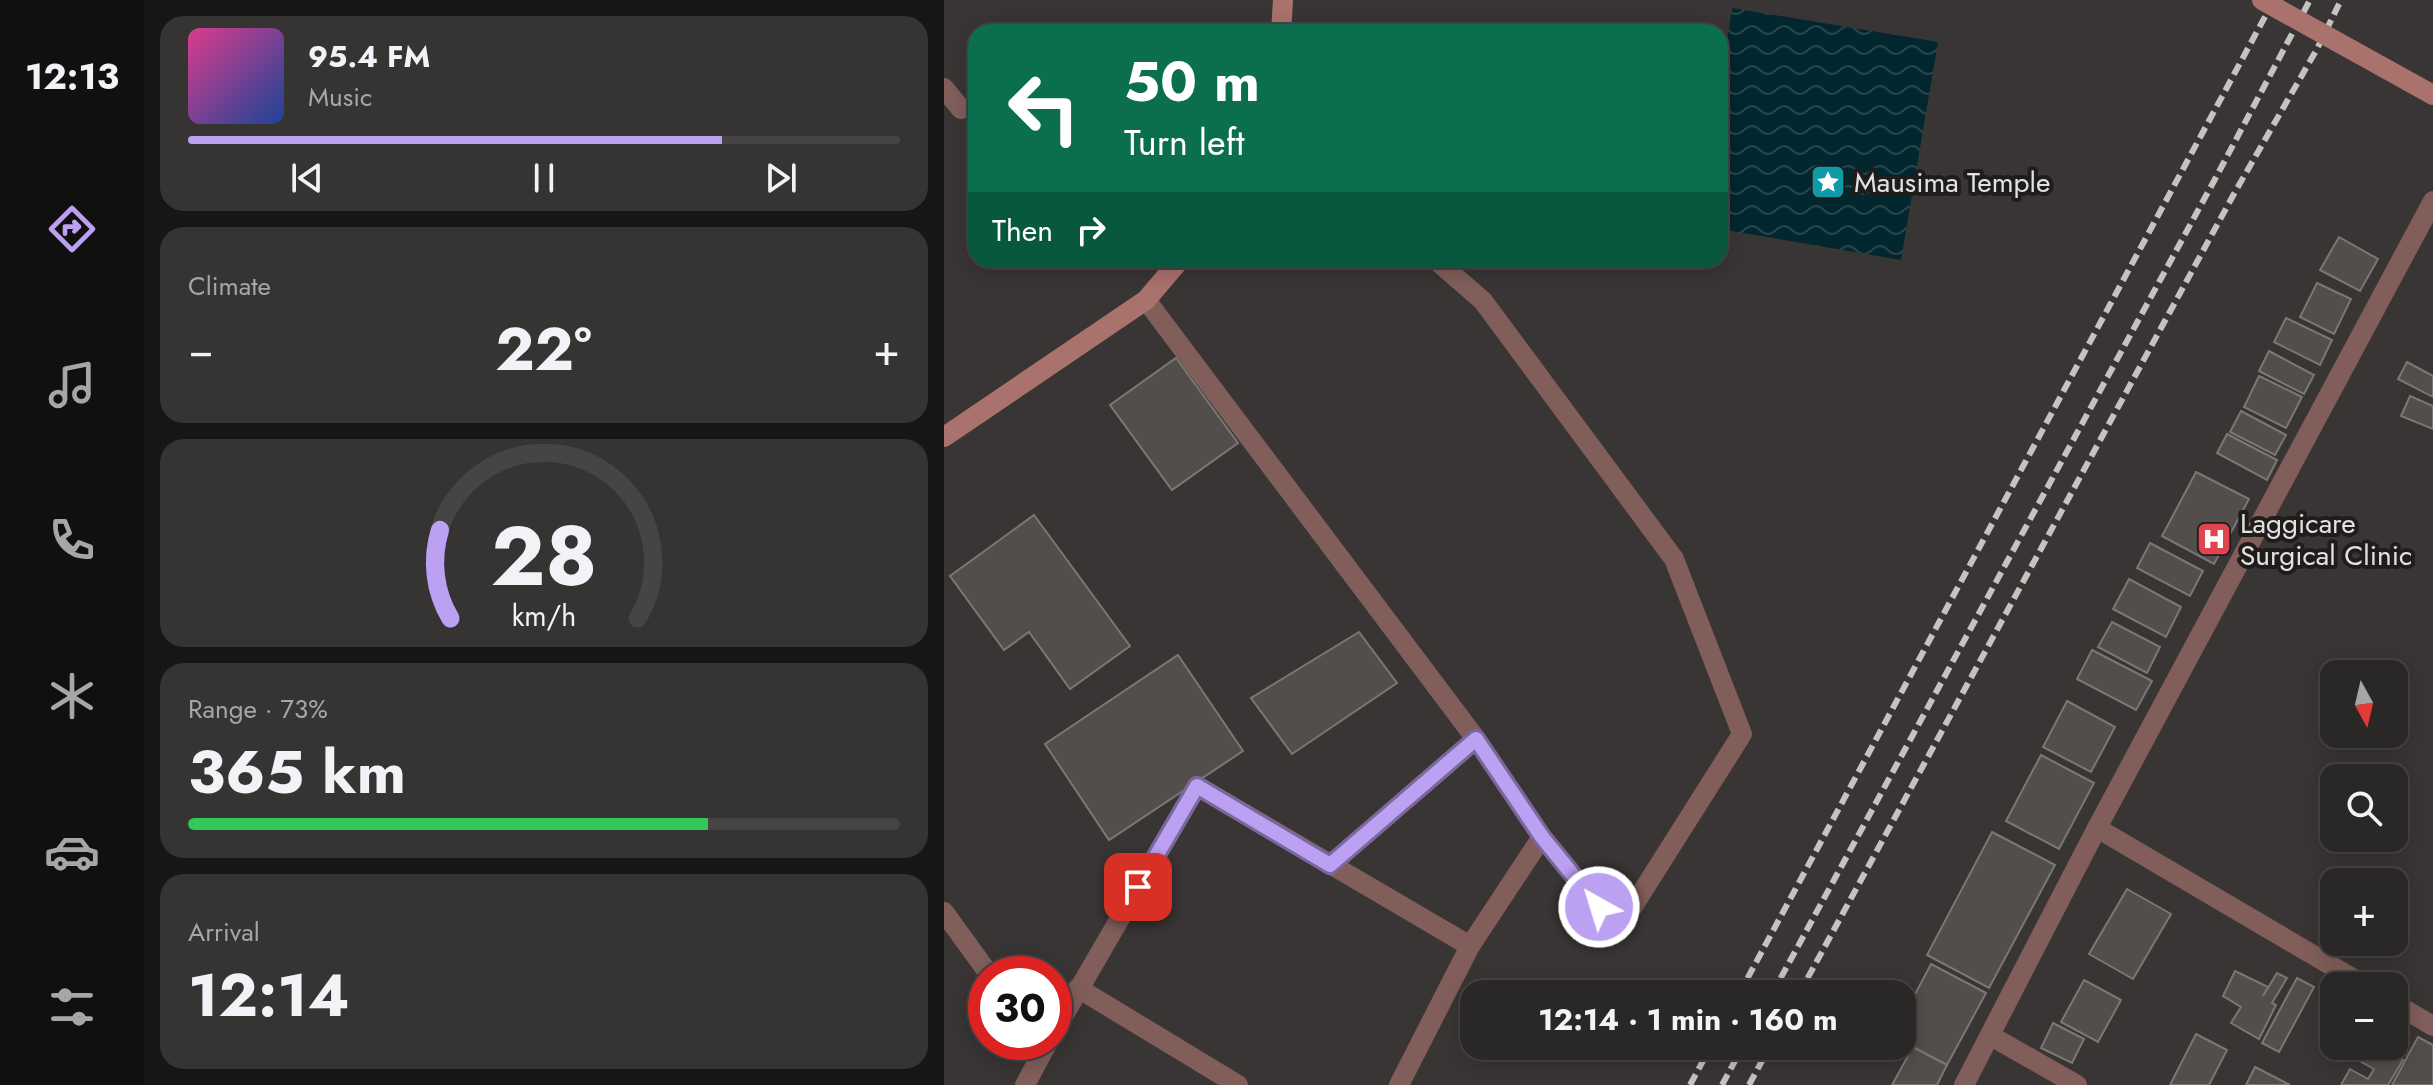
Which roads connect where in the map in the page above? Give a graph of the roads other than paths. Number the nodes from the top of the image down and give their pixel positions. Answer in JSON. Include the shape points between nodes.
{"nodes":[{"id":1,"x":1283,"y":0,"type":"edge"},
{"id":2,"x":2262,"y":0,"type":"edge"},
{"id":3,"x":1282,"y":24,"type":"edge"},
{"id":4,"x":944,"y":88,"type":"edge"},
{"id":5,"x":2433,"y":95,"type":"edge"},
{"id":6,"x":961,"y":109,"type":"dead end"},
{"id":7,"x":2433,"y":201,"type":"edge"},
{"id":8,"x":1173,"y":268,"type":"edge"},
{"id":9,"x":1445,"y":268,"type":"edge"},
{"id":10,"x":1146,"y":300,"type":"junction"},
{"id":11,"x":944,"y":437,"type":"edge"},
{"id":12,"x":1476,"y":739,"type":"junction"},
{"id":13,"x":2097,"y":828,"type":"junction"},
{"id":14,"x":1542,"y":837,"type":"junction"},
{"id":15,"x":1330,"y":865,"type":"junction"},
{"id":16,"x":944,"y":912,"type":"edge"},
{"id":17,"x":1470,"y":946,"type":"junction"},
{"id":18,"x":976,"y":956,"type":"edge"},
{"id":19,"x":2342,"y":972,"type":"edge"},
{"id":20,"x":1078,"y":988,"type":"junction"},
{"id":21,"x":1072,"y":998,"type":"edge"},
{"id":22,"x":2408,"y":1011,"type":"edge"},
{"id":23,"x":2433,"y":1026,"type":"edge"},
{"id":24,"x":1991,"y":1036,"type":"junction"},
{"id":25,"x":1037,"y":1060,"type":"edge"},
{"id":26,"x":1025,"y":1085,"type":"edge"},
{"id":27,"x":1238,"y":1085,"type":"edge"},
{"id":28,"x":1399,"y":1085,"type":"edge"},
{"id":29,"x":1964,"y":1085,"type":"edge"},
{"id":30,"x":2077,"y":1085,"type":"edge"}],
"edges":[{"from":1,"to":3,"type":"street"},
{"from":2,"to":5,"type":"street","bridge":true},
{"from":4,"to":6,"type":"street"},
{"from":7,"to":13,"type":"street"},
{"from":8,"to":10,"type":"street"},
{"from":9,"to":14,"type":"street","via":[[1483,301],[1674,559],[1742,734],[1618,930]]},
{"from":10,"to":11,"type":"street"},
{"from":10,"to":12,"type":"street"},
{"from":12,"to":14,"type":"street"},
{"from":12,"to":15,"type":"street"},
{"from":13,"to":19,"type":"street"},
{"from":13,"to":24,"type":"street"},
{"from":14,"to":17,"type":"street"},
{"from":15,"to":17,"type":"street"},
{"from":15,"to":20,"type":"street","via":[[1197,786]]},
{"from":16,"to":18,"type":"street"},
{"from":17,"to":28,"type":"street"},
{"from":20,"to":21,"type":"street"},
{"from":20,"to":27,"type":"street"},
{"from":22,"to":23,"type":"street"},
{"from":24,"to":29,"type":"street"},
{"from":24,"to":30,"type":"street"},
{"from":25,"to":26,"type":"street"}]}
